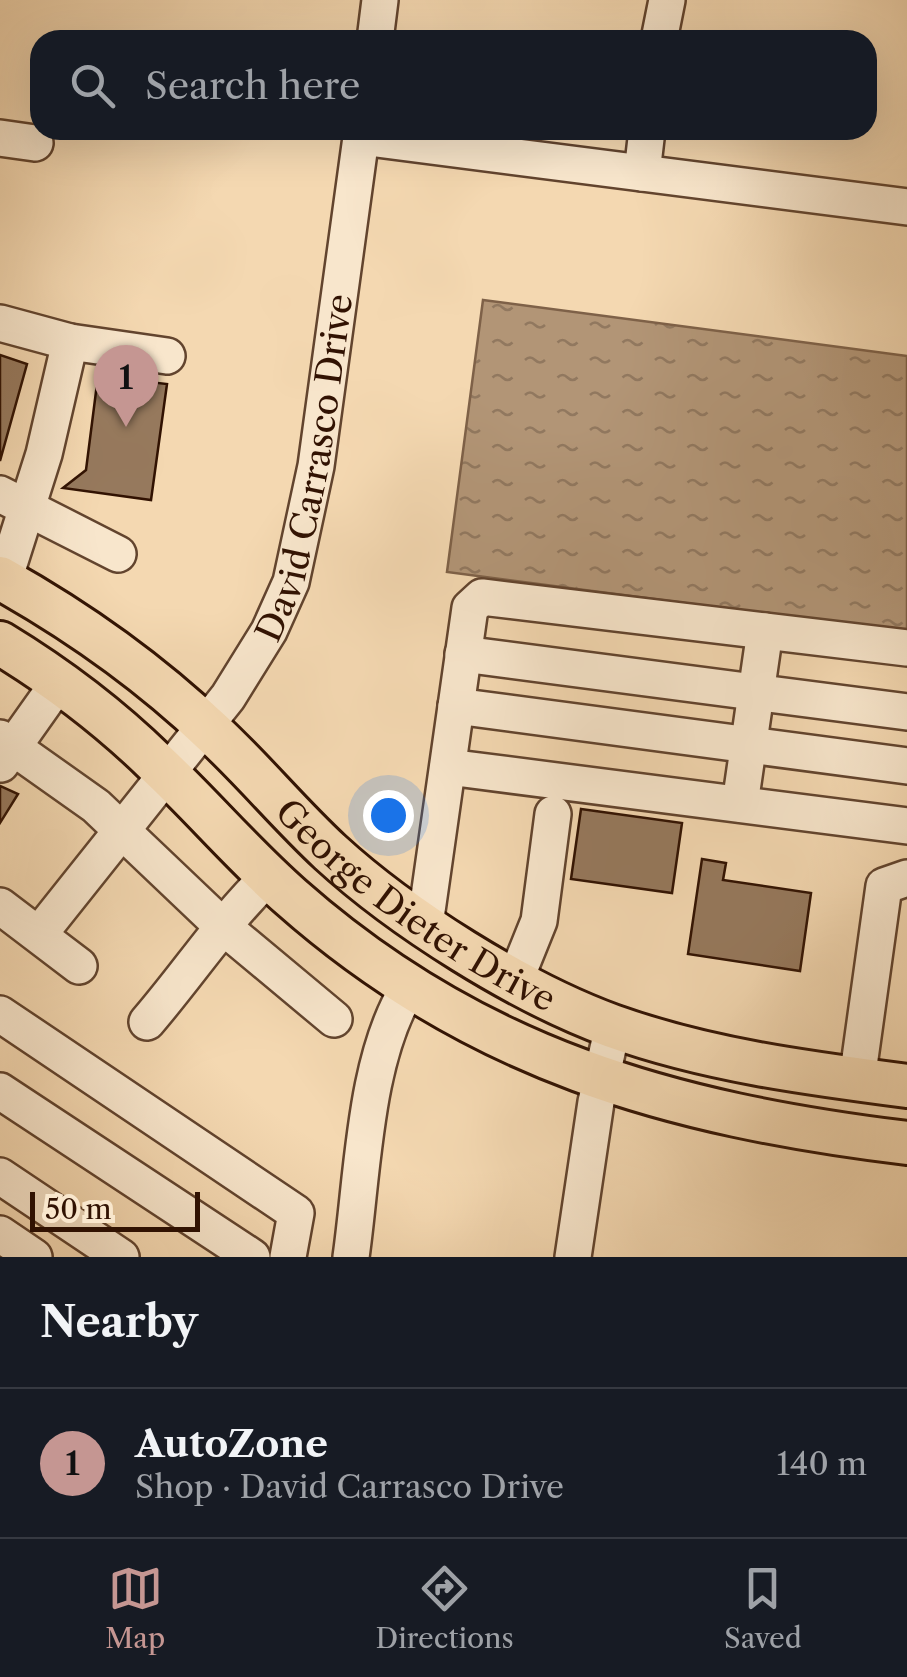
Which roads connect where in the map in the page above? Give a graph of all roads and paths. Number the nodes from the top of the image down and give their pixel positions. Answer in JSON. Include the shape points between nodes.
{"nodes":[{"id":1,"x":380,"y":0,"type":"edge"},
{"id":2,"x":668,"y":0,"type":"edge"},
{"id":3,"x":376,"y":30,"type":"edge"},
{"id":4,"x":661,"y":30,"type":"edge"},
{"id":5,"x":0,"y":138,"type":"edge"},
{"id":6,"x":361,"y":140,"type":"edge"},
{"id":7,"x":406,"y":140,"type":"edge"},
{"id":8,"x":646,"y":140,"type":"edge"},
{"id":9,"x":35,"y":143,"type":"dead end"},
{"id":10,"x":642,"y":172,"type":"junction"},
{"id":11,"x":907,"y":207,"type":"edge"},
{"id":12,"x":0,"y":323,"type":"edge"},
{"id":13,"x":70,"y":342,"type":"junction"},
{"id":14,"x":167,"y":356,"type":"dead end"},
{"id":15,"x":13,"y":500,"type":"edge"},
{"id":16,"x":118,"y":554,"type":"dead end"},
{"id":17,"x":1,"y":582,"type":"edge"},
{"id":18,"x":764,"y":631,"type":"junction"},
{"id":19,"x":0,"y":642,"type":"edge"},
{"id":20,"x":907,"y":648,"type":"edge"},
{"id":21,"x":463,"y":654,"type":"junction"},
{"id":22,"x":59,"y":682,"type":"junction"},
{"id":23,"x":756,"y":694,"type":"junction"},
{"id":24,"x":456,"y":706,"type":"junction"},
{"id":25,"x":907,"y":712,"type":"edge"},
{"id":26,"x":205,"y":725,"type":"junction"},
{"id":27,"x":748,"y":744,"type":"junction"},
{"id":28,"x":4,"y":750,"type":"edge"},
{"id":29,"x":448,"y":766,"type":"junction"},
{"id":30,"x":907,"y":766,"type":"edge"},
{"id":31,"x":166,"y":771,"type":"junction"},
{"id":32,"x":740,"y":804,"type":"junction"},
{"id":33,"x":553,"y":814,"type":"dead end"},
{"id":34,"x":907,"y":826,"type":"edge"},
{"id":35,"x":120,"y":827,"type":"junction"},
{"id":36,"x":268,"y":876,"type":"junction"},
{"id":37,"x":907,"y":878,"type":"edge"},
{"id":38,"x":0,"y":906,"type":"edge"},
{"id":39,"x":220,"y":924,"type":"junction"},
{"id":40,"x":425,"y":925,"type":"junction"},
{"id":41,"x":40,"y":933,"type":"junction"},
{"id":42,"x":79,"y":966,"type":"dead end"},
{"id":43,"x":516,"y":978,"type":"junction"},
{"id":44,"x":409,"y":987,"type":"junction"},
{"id":45,"x":0,"y":1014,"type":"edge"},
{"id":46,"x":334,"y":1019,"type":"dead end"},
{"id":47,"x":147,"y":1022,"type":"dead end"},
{"id":48,"x":613,"y":1026,"type":"junction"},
{"id":49,"x":857,"y":1080,"type":"junction"},
{"id":50,"x":602,"y":1081,"type":"junction"},
{"id":51,"x":907,"y":1086,"type":"edge"},
{"id":52,"x":0,"y":1091,"type":"edge"},
{"id":53,"x":907,"y":1143,"type":"edge"},
{"id":54,"x":0,"y":1176,"type":"edge"},
{"id":55,"x":0,"y":1234,"type":"edge"},
{"id":56,"x":34,"y":1257,"type":"edge"},
{"id":57,"x":121,"y":1257,"type":"edge"},
{"id":58,"x":252,"y":1257,"type":"edge"},
{"id":59,"x":288,"y":1257,"type":"edge"},
{"id":60,"x":350,"y":1257,"type":"edge"},
{"id":61,"x":574,"y":1257,"type":"edge"}],
"edges":[{"from":1,"to":3,"type":"street"},
{"from":2,"to":4,"type":"street"},
{"from":5,"to":9,"type":"street"},
{"from":6,"to":26,"type":"street","name":"David Carrasco Drive","via":[[301,548],[270,631]]},
{"from":7,"to":10,"type":"street"},
{"from":8,"to":10,"type":"street"},
{"from":10,"to":11,"type":"street"},
{"from":12,"to":13,"type":"street"},
{"from":13,"to":14,"type":"street"},
{"from":13,"to":15,"type":"street"},
{"from":15,"to":16,"type":"street"},
{"from":15,"to":17,"type":"street"},
{"from":17,"to":26,"type":"main road","name":"George Dieter Drive","via":[[89,632]]},
{"from":18,"to":20,"type":"street"},
{"from":18,"to":21,"type":"street","via":[[482,596],[470,608]]},
{"from":18,"to":23,"type":"street"},
{"from":19,"to":22,"type":"main road","name":"George Dieter Drive"},
{"from":21,"to":23,"type":"street"},
{"from":21,"to":24,"type":"street"},
{"from":22,"to":28,"type":"street"},
{"from":22,"to":31,"type":"main road","name":"George Dieter Drive"},
{"from":23,"to":25,"type":"street"},
{"from":23,"to":27,"type":"street"},
{"from":24,"to":27,"type":"street"},
{"from":24,"to":29,"type":"street"},
{"from":26,"to":31,"type":"street","name":"David Carrasco Drive"},
{"from":26,"to":40,"type":"main road","name":"George Dieter Drive","via":[[330,852]]},
{"from":27,"to":30,"type":"street"},
{"from":27,"to":32,"type":"street"},
{"from":28,"to":35,"type":"street"},
{"from":29,"to":32,"type":"street"},
{"from":29,"to":40,"type":"street"},
{"from":31,"to":35,"type":"street","name":"David Carrasco Drive"},
{"from":31,"to":36,"type":"main road","name":"George Dieter Drive"},
{"from":32,"to":34,"type":"street"},
{"from":33,"to":43,"type":"street","via":[[538,922]]},
{"from":35,"to":39,"type":"street"},
{"from":35,"to":41,"type":"street","name":"David Carrasco Drive"},
{"from":36,"to":39,"type":"street"},
{"from":36,"to":44,"type":"main road","name":"George Dieter Drive"},
{"from":37,"to":49,"type":"street","via":[[884,886]]},
{"from":38,"to":41,"type":"street"},
{"from":39,"to":46,"type":"street"},
{"from":39,"to":47,"type":"street","via":[[204,955]]},
{"from":40,"to":43,"type":"main road","name":"George Dieter Drive"},
{"from":41,"to":42,"type":"street"},
{"from":43,"to":48,"type":"main road","name":"George Dieter Drive"},
{"from":44,"to":50,"type":"main road","name":"George Dieter Drive","via":[[515,1045]]},
{"from":44,"to":60,"type":"street","via":[[390,1017],[379,1058]]},
{"from":45,"to":59,"type":"street","via":[[296,1214]]},
{"from":48,"to":49,"type":"main road","name":"George Dieter Drive","via":[[753,1064]]},
{"from":48,"to":50,"type":"street"},
{"from":49,"to":51,"type":"main road","name":"George Dieter Drive"},
{"from":50,"to":53,"type":"main road","name":"George Dieter Drive","via":[[713,1112]]},
{"from":50,"to":61,"type":"street"},
{"from":52,"to":58,"type":"street"},
{"from":54,"to":57,"type":"street"},
{"from":55,"to":56,"type":"street"}]}
